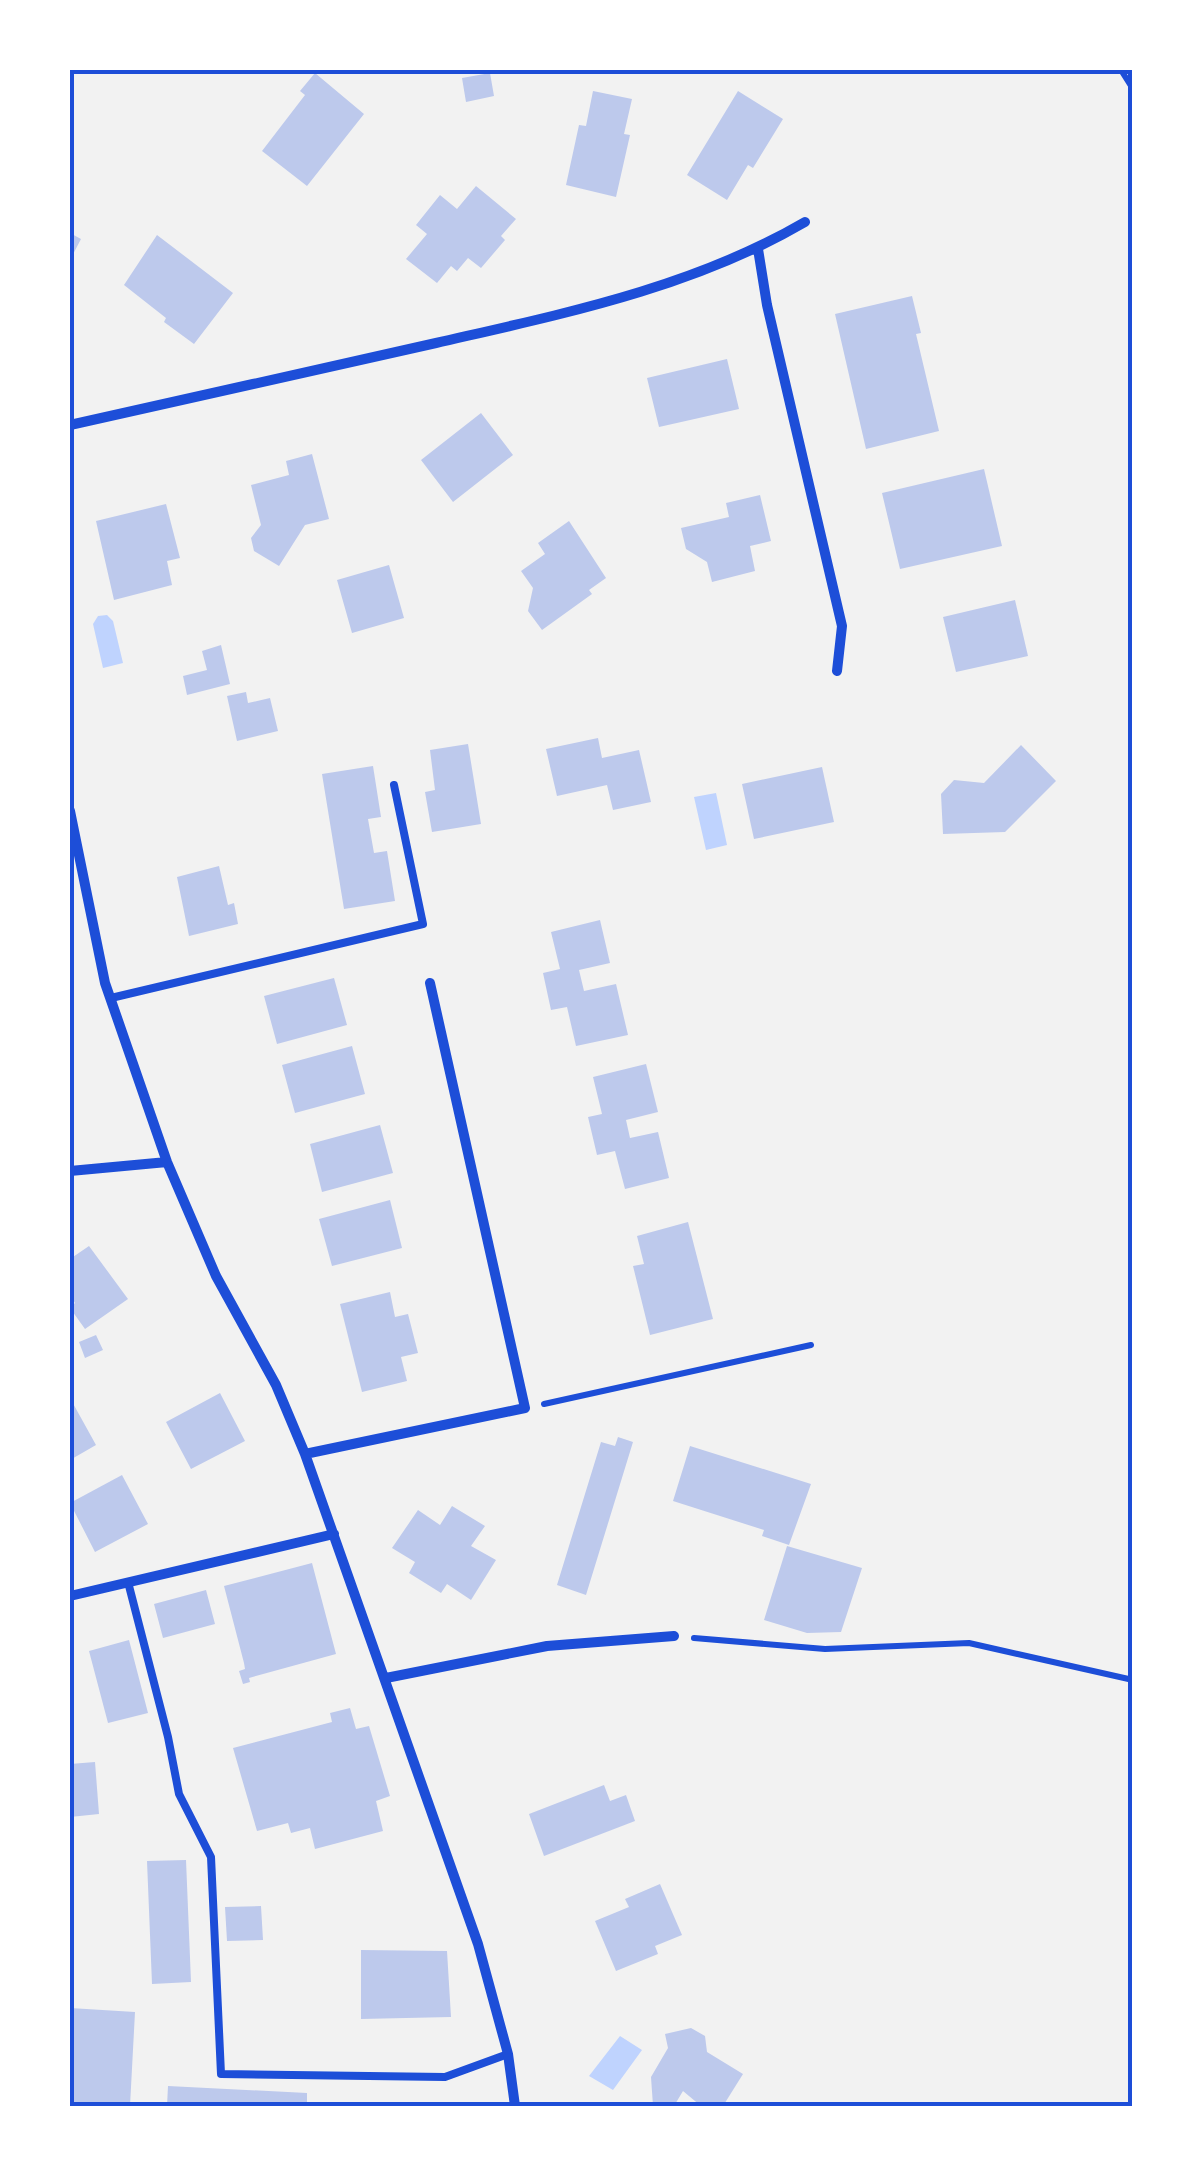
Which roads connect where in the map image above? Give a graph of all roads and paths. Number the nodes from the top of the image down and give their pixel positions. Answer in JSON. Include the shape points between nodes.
{"nodes":[{"id":1,"x":1121,"y":70,"type":"edge"},
{"id":2,"x":1133,"y":89,"type":"edge"},
{"id":3,"x":805,"y":222,"type":"dead end"},
{"id":4,"x":758,"y":250,"type":"junction"},
{"id":5,"x":70,"y":425,"type":"edge"},
{"id":6,"x":837,"y":671,"type":"dead end"},
{"id":7,"x":394,"y":785,"type":"dead end"},
{"id":8,"x":70,"y":812,"type":"edge"},
{"id":9,"x":430,"y":983,"type":"dead end"},
{"id":10,"x":111,"y":998,"type":"junction"},
{"id":11,"x":167,"y":1162,"type":"junction"},
{"id":12,"x":70,"y":1171,"type":"edge"},
{"id":13,"x":811,"y":1345,"type":"dead end"},
{"id":14,"x":524,"y":1408,"type":"junction"},
{"id":15,"x":305,"y":1454,"type":"junction"},
{"id":16,"x":334,"y":1534,"type":"junction"},
{"id":17,"x":128,"y":1582,"type":"junction"},
{"id":18,"x":70,"y":1596,"type":"edge"},
{"id":19,"x":674,"y":1636,"type":"joint"},
{"id":20,"x":386,"y":1678,"type":"junction"},
{"id":21,"x":1133,"y":1680,"type":"edge"},
{"id":22,"x":508,"y":2054,"type":"junction"},
{"id":23,"x":514,"y":2106,"type":"edge"}],
"edges":[{"from":1,"to":2,"type":"path"},
{"from":3,"to":4,"type":"street"},
{"from":4,"to":5,"type":"street","via":[[576,311]]},
{"from":4,"to":6,"type":"street","via":[[842,626]]},
{"from":7,"to":10,"type":"lane","via":[[424,924]]},
{"from":8,"to":10,"type":"street"},
{"from":9,"to":14,"type":"street"},
{"from":10,"to":11,"type":"street"},
{"from":11,"to":12,"type":"street"},
{"from":11,"to":15,"type":"street"},
{"from":13,"to":14,"type":"path"},
{"from":14,"to":15,"type":"street"},
{"from":15,"to":16,"type":"street"},
{"from":16,"to":17,"type":"street"},
{"from":16,"to":20,"type":"street"},
{"from":17,"to":18,"type":"street"},
{"from":17,"to":22,"type":"lane","via":[[179,1794],[211,1857],[220,2074],[445,2076]]},
{"from":19,"to":20,"type":"street","via":[[547,1646]]},
{"from":19,"to":21,"type":"path","via":[[825,1649],[969,1643]]},
{"from":20,"to":22,"type":"street","via":[[478,1944]]},
{"from":22,"to":23,"type":"street"}]}
